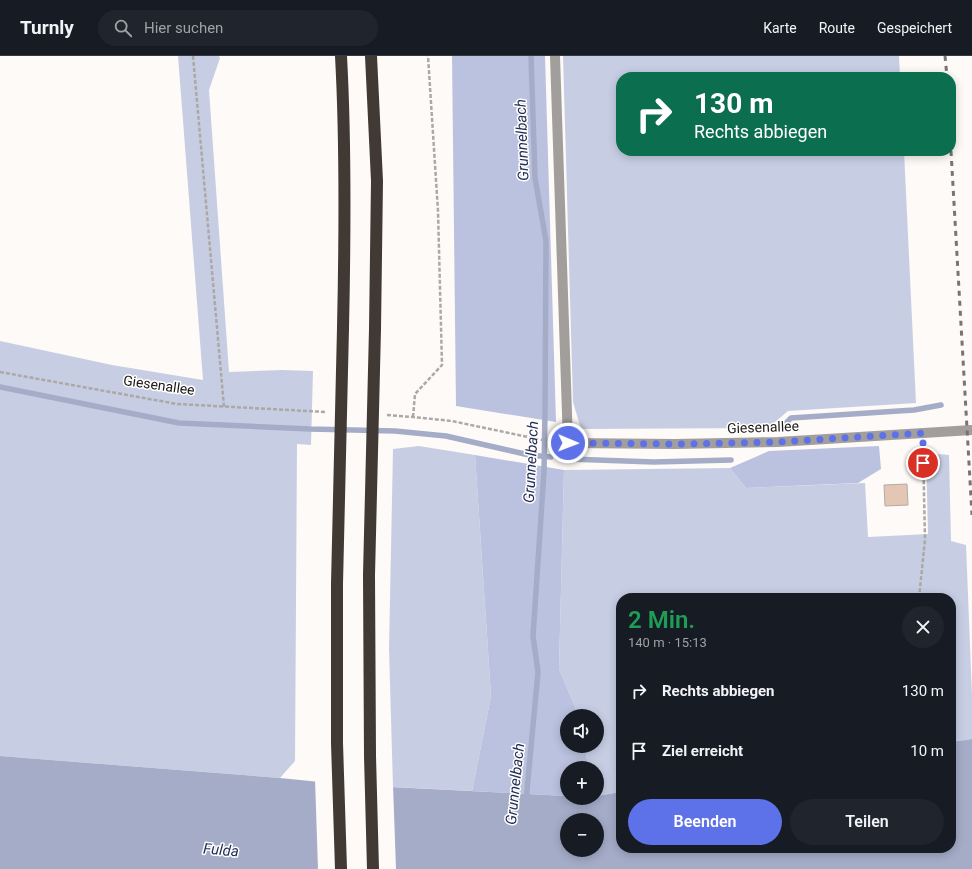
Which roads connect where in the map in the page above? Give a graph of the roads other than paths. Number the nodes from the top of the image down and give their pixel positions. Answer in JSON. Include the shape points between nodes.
{"nodes":[{"id":1,"x":341,"y":56,"type":"edge"},
{"id":2,"x":371,"y":56,"type":"edge"},
{"id":3,"x":555,"y":56,"type":"edge"},
{"id":4,"x":972,"y":430,"type":"edge"},
{"id":5,"x":555,"y":441,"type":"dead end"},
{"id":6,"x":568,"y":443,"type":"junction"},
{"id":7,"x":341,"y":869,"type":"edge"},
{"id":8,"x":373,"y":869,"type":"edge"}],
"edges":[{"from":1,"to":7,"type":"highway","bridge":true,"via":[[345,142],[337,584],[337,743]]},
{"from":2,"to":8,"type":"highway","bridge":true,"via":[[377,181],[369,575]]},
{"from":3,"to":6,"type":"lane"},
{"from":4,"to":6,"type":"lane","name":"Giesenallee","via":[[778,442]]},
{"from":5,"to":6,"type":"lane","name":"Giesenallee"}]}
